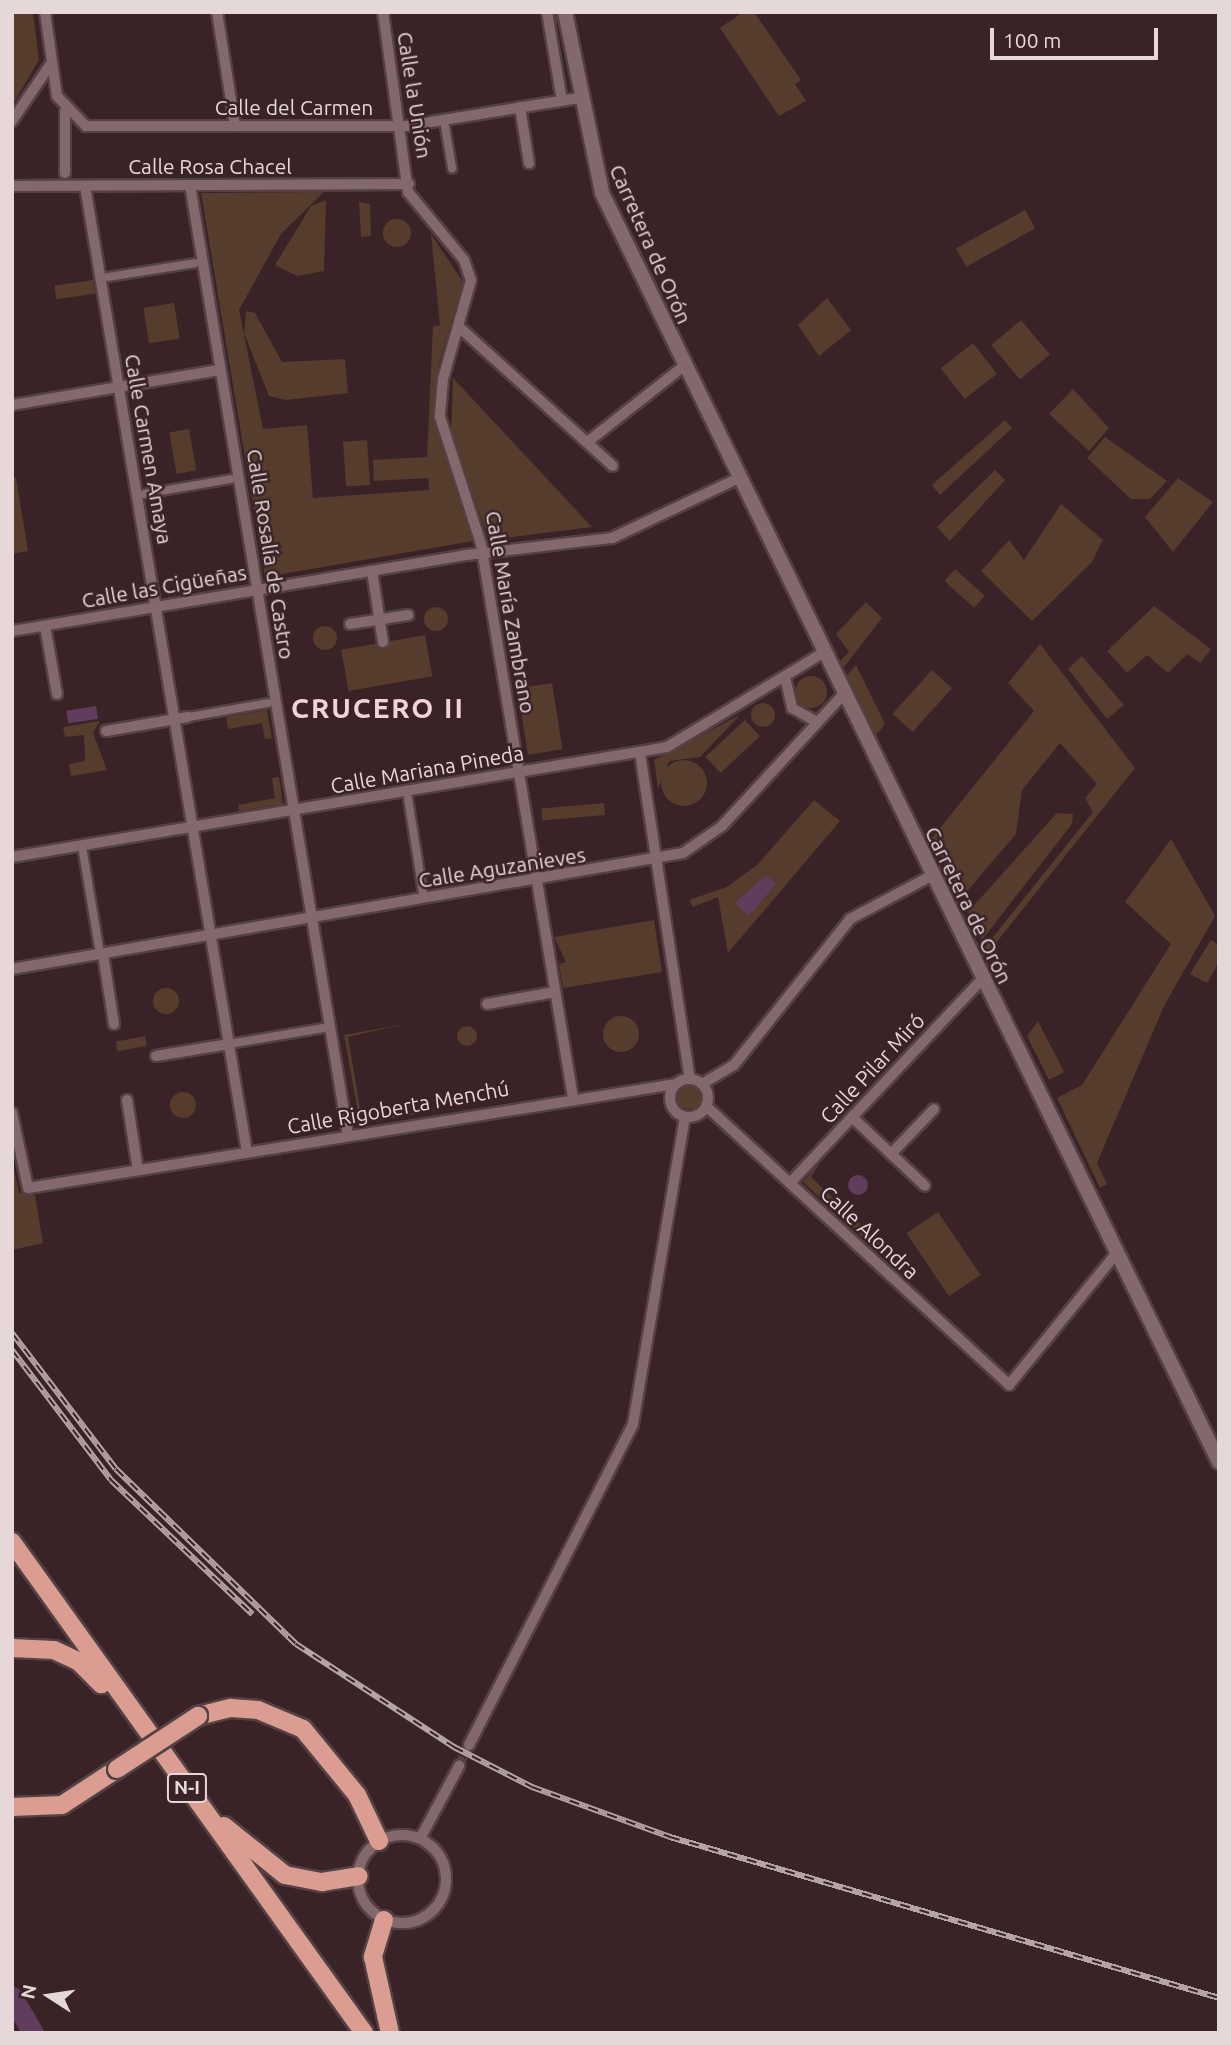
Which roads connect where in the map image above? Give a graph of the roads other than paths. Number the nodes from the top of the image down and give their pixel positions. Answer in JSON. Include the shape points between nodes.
{"nodes":[{"id":1,"x":45,"y":12,"type":"edge"},
{"id":2,"x":217,"y":12,"type":"edge"},
{"id":3,"x":383,"y":12,"type":"edge"},
{"id":4,"x":547,"y":12,"type":"edge"},
{"id":5,"x":565,"y":12,"type":"edge"},
{"id":6,"x":50,"y":65,"type":"junction"},
{"id":7,"x":579,"y":98,"type":"junction"},
{"id":8,"x":562,"y":101,"type":"junction"},
{"id":9,"x":520,"y":107,"type":"junction"},
{"id":10,"x":67,"y":113,"type":"junction"},
{"id":11,"x":12,"y":121,"type":"edge"},
{"id":12,"x":235,"y":126,"type":"junction"},
{"id":13,"x":401,"y":126,"type":"junction"},
{"id":14,"x":445,"y":126,"type":"dead end"},
{"id":15,"x":529,"y":163,"type":"dead end"},
{"id":16,"x":452,"y":168,"type":"dead end"},
{"id":17,"x":65,"y":173,"type":"dead end"},
{"id":18,"x":409,"y":184,"type":"junction"},
{"id":19,"x":12,"y":186,"type":"edge"},
{"id":20,"x":85,"y":186,"type":"junction"},
{"id":21,"x":190,"y":186,"type":"junction"},
{"id":22,"x":195,"y":263,"type":"dead end"},
{"id":23,"x":108,"y":277,"type":"dead end"},
{"id":24,"x":459,"y":327,"type":"junction"},
{"id":25,"x":684,"y":366,"type":"junction"},
{"id":26,"x":220,"y":370,"type":"junction"},
{"id":27,"x":119,"y":387,"type":"junction"},
{"id":28,"x":12,"y":405,"type":"edge"},
{"id":29,"x":590,"y":440,"type":"junction"},
{"id":30,"x":613,"y":466,"type":"dead end"},
{"id":31,"x":739,"y":478,"type":"junction"},
{"id":32,"x":231,"y":480,"type":"dead end"},
{"id":33,"x":144,"y":494,"type":"dead end"},
{"id":34,"x":482,"y":553,"type":"junction"},
{"id":35,"x":372,"y":571,"type":"junction"},
{"id":36,"x":257,"y":590,"type":"junction"},
{"id":37,"x":157,"y":607,"type":"junction"},
{"id":38,"x":408,"y":615,"type":"dead end"},
{"id":39,"x":380,"y":620,"type":"junction"},
{"id":40,"x":350,"y":624,"type":"dead end"},
{"id":41,"x":46,"y":626,"type":"junction"},
{"id":42,"x":12,"y":631,"type":"edge"},
{"id":43,"x":383,"y":642,"type":"dead end"},
{"id":44,"x":824,"y":653,"type":"junction"},
{"id":45,"x":785,"y":677,"type":"junction"},
{"id":46,"x":57,"y":694,"type":"dead end"},
{"id":47,"x":843,"y":695,"type":"junction"},
{"id":48,"x":268,"y":703,"type":"dead end"},
{"id":49,"x":182,"y":718,"type":"junction"},
{"id":50,"x":817,"y":722,"type":"junction"},
{"id":51,"x":106,"y":731,"type":"dead end"},
{"id":52,"x":640,"y":753,"type":"junction"},
{"id":53,"x":519,"y":773,"type":"junction"},
{"id":54,"x":408,"y":798,"type":"dead end"},
{"id":55,"x":294,"y":811,"type":"junction"},
{"id":56,"x":194,"y":827,"type":"junction"},
{"id":57,"x":83,"y":852,"type":"dead end"},
{"id":58,"x":12,"y":857,"type":"edge"},
{"id":59,"x":659,"y":860,"type":"junction"},
{"id":60,"x":931,"y":876,"type":"junction"},
{"id":61,"x":537,"y":881,"type":"junction"},
{"id":62,"x":424,"y":893,"type":"dead end"},
{"id":63,"x":312,"y":918,"type":"junction"},
{"id":64,"x":212,"y":936,"type":"junction"},
{"id":65,"x":101,"y":951,"type":"junction"},
{"id":66,"x":12,"y":969,"type":"edge"},
{"id":67,"x":982,"y":979,"type":"junction"},
{"id":68,"x":555,"y":992,"type":"junction"},
{"id":69,"x":487,"y":1004,"type":"dead end"},
{"id":70,"x":114,"y":1024,"type":"dead end"},
{"id":71,"x":330,"y":1027,"type":"junction"},
{"id":72,"x":229,"y":1044,"type":"junction"},
{"id":73,"x":156,"y":1056,"type":"dead end"},
{"id":74,"x":690,"y":1079,"type":"junction"},
{"id":75,"x":670,"y":1083,"type":"junction"},
{"id":76,"x":702,"y":1084,"type":"junction"},
{"id":77,"x":573,"y":1098,"type":"junction"},
{"id":78,"x":127,"y":1100,"type":"dead end"},
{"id":79,"x":706,"y":1106,"type":"junction"},
{"id":80,"x":934,"y":1109,"type":"dead end"},
{"id":81,"x":12,"y":1114,"type":"edge"},
{"id":82,"x":685,"y":1116,"type":"junction"},
{"id":83,"x":856,"y":1121,"type":"junction"},
{"id":84,"x":348,"y":1135,"type":"junction"},
{"id":85,"x":247,"y":1152,"type":"junction"},
{"id":86,"x":891,"y":1154,"type":"junction"},
{"id":87,"x":138,"y":1170,"type":"junction"},
{"id":88,"x":790,"y":1183,"type":"junction"},
{"id":89,"x":925,"y":1186,"type":"dead end"},
{"id":90,"x":1116,"y":1254,"type":"junction"},
{"id":91,"x":1219,"y":1462,"type":"edge"},
{"id":92,"x":12,"y":1542,"type":"edge"},
{"id":93,"x":12,"y":1648,"type":"edge"},
{"id":94,"x":134,"y":1716,"type":"junction"},
{"id":95,"x":469,"y":1745,"type":"tunnel mouth"},
{"id":96,"x":459,"y":1766,"type":"tunnel mouth"},
{"id":97,"x":199,"y":1803,"type":"junction"},
{"id":98,"x":12,"y":1807,"type":"edge"},
{"id":99,"x":421,"y":1837,"type":"junction"},
{"id":100,"x":379,"y":1841,"type":"junction"},
{"id":101,"x":359,"y":1876,"type":"junction"},
{"id":102,"x":384,"y":1920,"type":"junction"},
{"id":103,"x":364,"y":2033,"type":"edge"},
{"id":104,"x":390,"y":2033,"type":"edge"}],
"edges":[{"from":1,"to":6,"type":"street"},
{"from":2,"to":12,"type":"street"},
{"from":3,"to":13,"type":"street","name":"Calle la Unión"},
{"from":4,"to":8,"type":"street"},
{"from":5,"to":7,"type":"street","name":"Carretera de Orón"},
{"from":6,"to":10,"type":"street"},
{"from":6,"to":11,"type":"street"},
{"from":7,"to":8,"type":"street","name":"Calle del Carmen"},
{"from":7,"to":25,"type":"street","name":"Carretera de Orón","via":[[602,193]]},
{"from":8,"to":9,"type":"street","name":"Calle del Carmen"},
{"from":9,"to":13,"type":"street","name":"Calle del Carmen"},
{"from":9,"to":15,"type":"street"},
{"from":10,"to":12,"type":"street","name":"Calle del Carmen","via":[[86,126]]},
{"from":10,"to":17,"type":"street"},
{"from":12,"to":13,"type":"street","name":"Calle del Carmen"},
{"from":13,"to":18,"type":"street","name":"Calle la Unión"},
{"from":14,"to":16,"type":"street"},
{"from":18,"to":21,"type":"street","name":"Calle Rosa Chacel"},
{"from":18,"to":24,"type":"street","name":"Calle María Zambrano","via":[[412,200],[469,271],[471,292]]},
{"from":19,"to":20,"type":"street","name":"Calle Rosa Chacel"},
{"from":20,"to":21,"type":"street","name":"Calle Rosa Chacel"},
{"from":20,"to":27,"type":"street","name":"Calle Carmen Amaya"},
{"from":21,"to":26,"type":"street","name":"Calle Rosalía de Castro"},
{"from":22,"to":23,"type":"street"},
{"from":24,"to":29,"type":"street","via":[[554,416]]},
{"from":24,"to":34,"type":"street","name":"Calle María Zambrano","via":[[443,379],[440,417]]},
{"from":25,"to":29,"type":"street"},
{"from":25,"to":31,"type":"street","name":"Carretera de Orón"},
{"from":26,"to":27,"type":"street"},
{"from":26,"to":36,"type":"street","name":"Calle Rosalía de Castro"},
{"from":27,"to":28,"type":"street"},
{"from":27,"to":37,"type":"street","name":"Calle Carmen Amaya"},
{"from":29,"to":30,"type":"street"},
{"from":31,"to":34,"type":"street","name":"Calle las Cigüeñas","via":[[621,535]]},
{"from":31,"to":44,"type":"street","name":"Carretera de Orón"},
{"from":32,"to":33,"type":"street"},
{"from":34,"to":35,"type":"street","name":"Calle las Cigüeñas"},
{"from":34,"to":53,"type":"street","name":"Calle María Zambrano"},
{"from":35,"to":36,"type":"street","name":"Calle las Cigüeñas"},
{"from":35,"to":39,"type":"street"},
{"from":36,"to":37,"type":"street","name":"Calle las Cigüeñas"},
{"from":36,"to":55,"type":"street","name":"Calle Rosalía de Castro"},
{"from":37,"to":41,"type":"street","name":"Calle las Cigüeñas"},
{"from":37,"to":49,"type":"street","name":"Calle Carmen Amaya"},
{"from":38,"to":39,"type":"street"},
{"from":39,"to":40,"type":"street"},
{"from":39,"to":43,"type":"street"},
{"from":41,"to":42,"type":"street","name":"Calle las Cigüeñas"},
{"from":41,"to":46,"type":"street"},
{"from":44,"to":45,"type":"street","name":"Calle Mariana Pineda"},
{"from":44,"to":47,"type":"street","name":"Carretera de Orón"},
{"from":45,"to":50,"type":"street","via":[[792,708]]},
{"from":45,"to":52,"type":"street","name":"Calle Mariana Pineda","via":[[679,743]]},
{"from":47,"to":50,"type":"street","name":"Calle Aguzanieves"},
{"from":47,"to":60,"type":"street","name":"Carretera de Orón"},
{"from":48,"to":49,"type":"street"},
{"from":49,"to":51,"type":"street"},
{"from":49,"to":56,"type":"street","name":"Calle Carmen Amaya"},
{"from":50,"to":59,"type":"street","name":"Calle Aguzanieves","via":[[716,832]]},
{"from":52,"to":53,"type":"street","name":"Calle Mariana Pineda"},
{"from":52,"to":59,"type":"street"},
{"from":53,"to":55,"type":"street","name":"Calle Mariana Pineda"},
{"from":53,"to":61,"type":"street","name":"Calle María Zambrano"},
{"from":54,"to":62,"type":"street"},
{"from":55,"to":56,"type":"street","name":"Calle Mariana Pineda"},
{"from":55,"to":63,"type":"street","name":"Calle Rosalía de Castro"},
{"from":56,"to":58,"type":"street","name":"Calle Mariana Pineda"},
{"from":56,"to":64,"type":"street","name":"Calle Carmen Amaya"},
{"from":57,"to":65,"type":"street"},
{"from":59,"to":61,"type":"street","name":"Calle Aguzanieves"},
{"from":59,"to":74,"type":"street"},
{"from":60,"to":67,"type":"street","name":"Carretera de Orón"},
{"from":60,"to":76,"type":"street","via":[[850,919],[734,1065]]},
{"from":61,"to":63,"type":"street","name":"Calle Aguzanieves"},
{"from":61,"to":68,"type":"street","name":"Calle María Zambrano"},
{"from":63,"to":64,"type":"street","name":"Calle Aguzanieves"},
{"from":63,"to":71,"type":"street","name":"Calle Rosalía de Castro"},
{"from":64,"to":65,"type":"street","name":"Calle Aguzanieves"},
{"from":64,"to":72,"type":"street","name":"Calle Carmen Amaya"},
{"from":65,"to":66,"type":"street","name":"Calle Aguzanieves"},
{"from":65,"to":70,"type":"street"},
{"from":67,"to":83,"type":"street","name":"Calle Pilar Miró"},
{"from":67,"to":90,"type":"street","name":"Carretera de Orón"},
{"from":68,"to":69,"type":"street"},
{"from":68,"to":77,"type":"street","name":"Calle María Zambrano"},
{"from":71,"to":72,"type":"street"},
{"from":71,"to":84,"type":"street","name":"Calle Rosalía de Castro"},
{"from":72,"to":73,"type":"street"},
{"from":72,"to":85,"type":"street","name":"Calle Carmen Amaya"},
{"from":74,"to":75,"type":"street"},
{"from":74,"to":76,"type":"street"},
{"from":75,"to":77,"type":"street","name":"Calle Rigoberta Menchú"},
{"from":75,"to":82,"type":"street","via":[[671,1106]]},
{"from":76,"to":79,"type":"street"},
{"from":77,"to":84,"type":"street","name":"Calle Rigoberta Menchú"},
{"from":78,"to":87,"type":"street"},
{"from":79,"to":82,"type":"street"},
{"from":79,"to":88,"type":"street","name":"Calle Alondra"},
{"from":80,"to":86,"type":"street"},
{"from":81,"to":87,"type":"street","name":"Calle Rigoberta Menchú","via":[[26,1187]]},
{"from":82,"to":95,"type":"street","via":[[633,1424]]},
{"from":83,"to":86,"type":"street","name":"Calle Pilar Miró"},
{"from":83,"to":88,"type":"street","name":"Calle Pilar Miró"},
{"from":84,"to":85,"type":"street","name":"Calle Rigoberta Menchú"},
{"from":85,"to":87,"type":"street","name":"Calle Rigoberta Menchú"},
{"from":86,"to":89,"type":"street","name":"Calle Pilar Miró"},
{"from":88,"to":90,"type":"street","name":"Calle Alondra","via":[[1009,1385]]},
{"from":90,"to":91,"type":"street","name":"Carretera de Orón"},
{"from":92,"to":94,"type":"highway","number":"N-I"},
{"from":93,"to":94,"type":"highway","via":[[54,1650],[78,1661]]},
{"from":94,"to":97,"type":"highway","number":"N-I"},
{"from":96,"to":99,"type":"street"},
{"from":97,"to":101,"type":"highway","via":[[285,1875],[322,1882]]},
{"from":97,"to":103,"type":"highway","number":"N-I"},
{"from":98,"to":100,"type":"highway","bridge":true,"via":[[62,1805],[198,1716],[231,1708],[258,1710],[303,1729],[358,1795]]},
{"from":99,"to":100,"type":"street","via":[[395,1834]]},
{"from":99,"to":102,"type":"street","via":[[440,1855],[446,1877],[441,1896],[414,1923]]},
{"from":100,"to":101,"type":"street"},
{"from":101,"to":102,"type":"street","via":[[362,1897]]},
{"from":102,"to":104,"type":"highway","via":[[373,1957]]}]}
